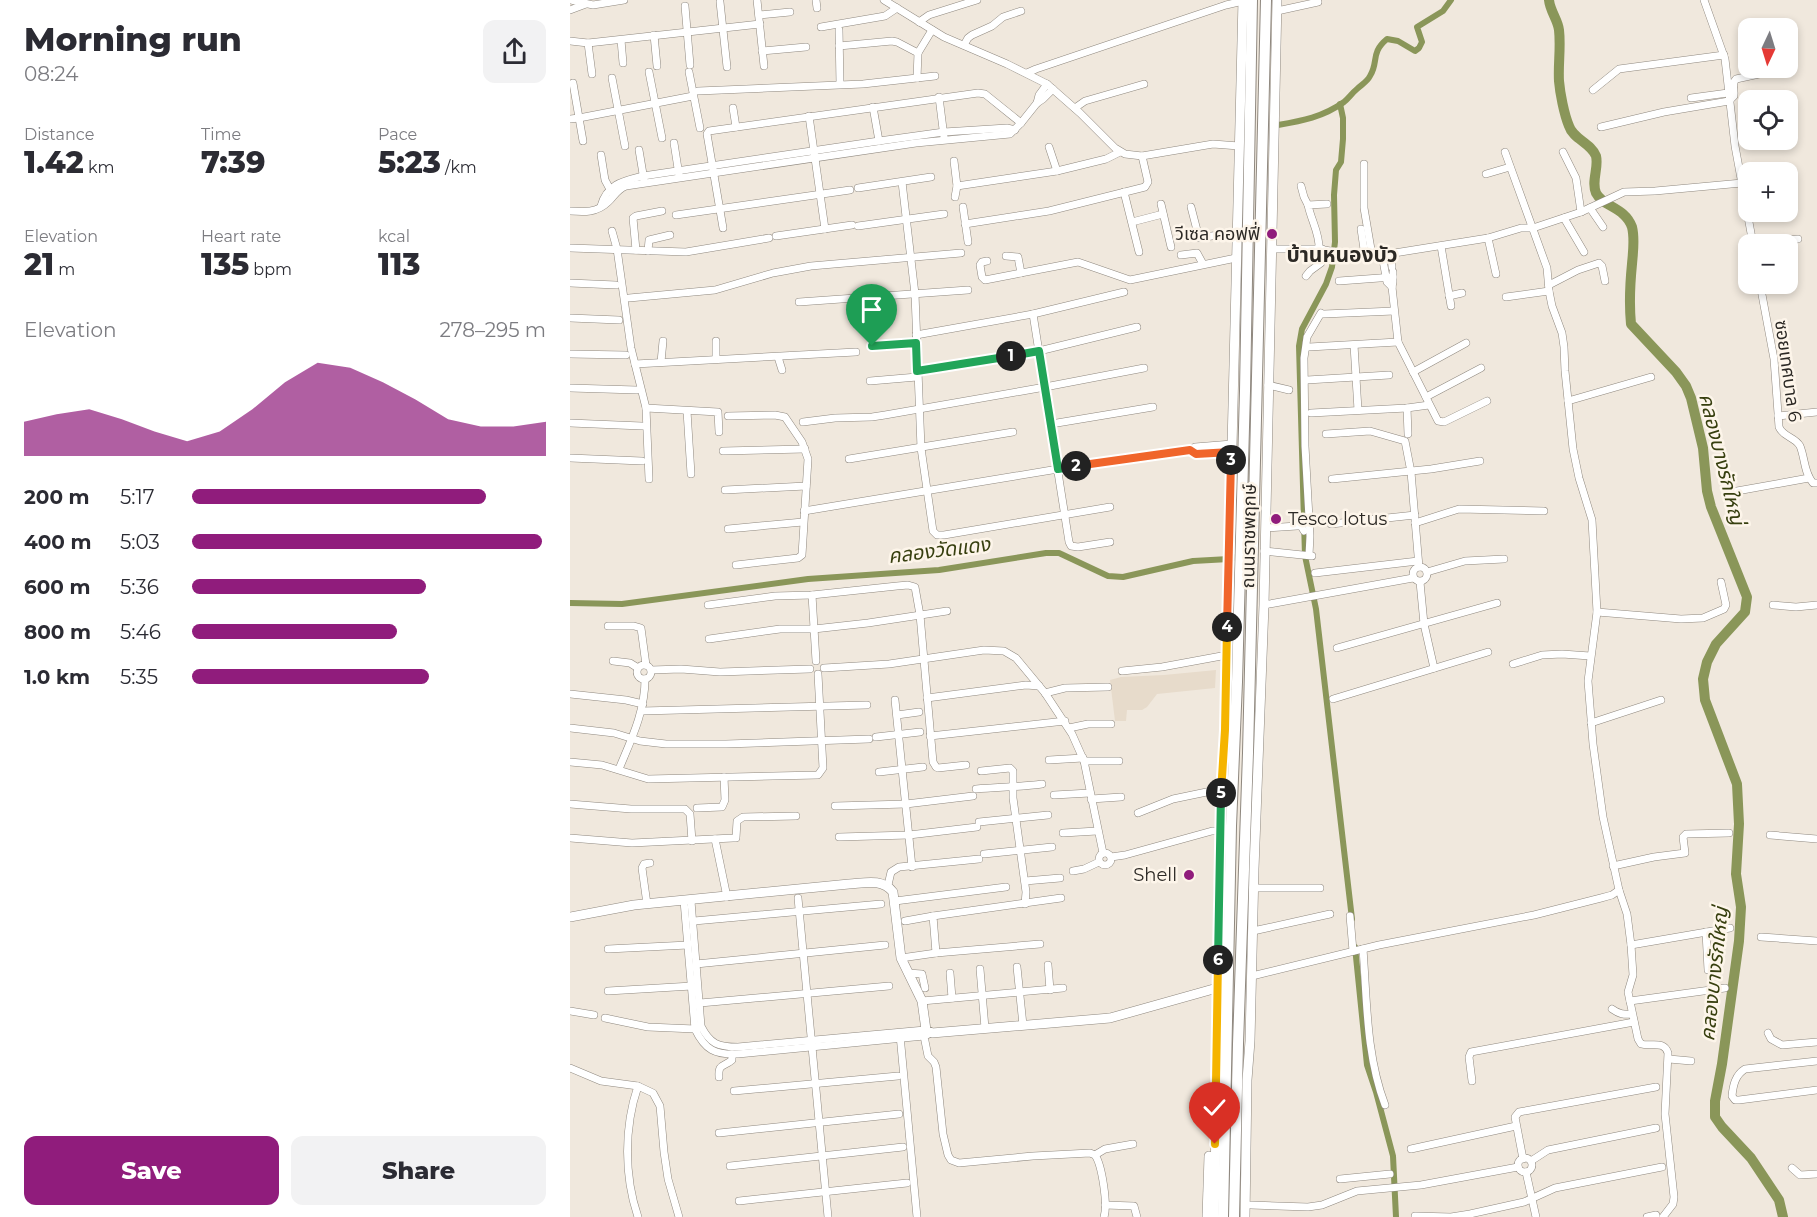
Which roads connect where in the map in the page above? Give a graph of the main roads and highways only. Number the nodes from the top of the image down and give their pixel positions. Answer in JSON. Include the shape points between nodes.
{"nodes":[{"id":1,"x":1246,"y":0,"type":"edge"},
{"id":2,"x":1266,"y":0,"type":"edge"},
{"id":3,"x":1277,"y":0,"type":"edge"},
{"id":4,"x":1268,"y":380,"type":"junction"},
{"id":5,"x":1233,"y":384,"type":"junction"},
{"id":6,"x":1243,"y":435,"type":"junction"},
{"id":7,"x":1256,"y":440,"type":"junction"},
{"id":8,"x":1221,"y":802,"type":"junction"},
{"id":9,"x":1245,"y":814,"type":"junction"},
{"id":10,"x":1230,"y":854,"type":"junction"},
{"id":11,"x":1254,"y":869,"type":"junction"},
{"id":12,"x":570,"y":918,"type":"edge"},
{"id":13,"x":1217,"y":988,"type":"junction"},
{"id":14,"x":1250,"y":1048,"type":"junction"},
{"id":15,"x":1219,"y":1216,"type":"edge"},
{"id":16,"x":1245,"y":1217,"type":"edge"},
{"id":17,"x":1250,"y":1217,"type":"edge"}],
"edges":[{"from":1,"to":5,"type":"main road","name":"ถนนราชพฤกษ์"},
{"from":1,"to":6,"type":"main road","name":"ถนนราชพฤกษ์","via":[[1250,150]]},
{"from":2,"to":7,"type":"main road","name":"ถนนราชพฤกษ์"},
{"from":3,"to":4,"type":"main road","name":"ถนนราชพฤกษ์"},
{"from":4,"to":7,"type":"main road"},
{"from":4,"to":11,"type":"main road","name":"ถนนราชพฤกษ์"},
{"from":5,"to":6,"type":"main road"},
{"from":5,"to":8,"type":"main road","name":"ถนนราชพฤกษ์"},
{"from":6,"to":10,"type":"main road","name":"ถนนราชพฤกษ์"},
{"from":7,"to":9,"type":"main road","name":"ถนนราชพฤกษ์"},
{"from":8,"to":10,"type":"main road"},
{"from":8,"to":13,"type":"main road","name":"ถนนราชพฤกษ์"},
{"from":9,"to":11,"type":"main road"},
{"from":9,"to":15,"type":"main road","name":"ถนนราชพฤกษ์"},
{"from":10,"to":15,"type":"main road","name":"ถนนราชพฤกษ์"},
{"from":11,"to":14,"type":"main road","name":"ถนนราชพฤกษ์"},
{"from":12,"to":13,"type":"main road","via":[[647,904],[877,882],[888,885],[895,901],[901,958],[922,1001],[926,1032],[1110,1018]]},
{"from":13,"to":15,"type":"main road","name":"ถนนราชพฤกษ์","via":[[1216,1074],[1211,1108]]},
{"from":14,"to":16,"type":"main road","name":"ถนนราชพฤกษ์"},
{"from":14,"to":17,"type":"main road"}]}
